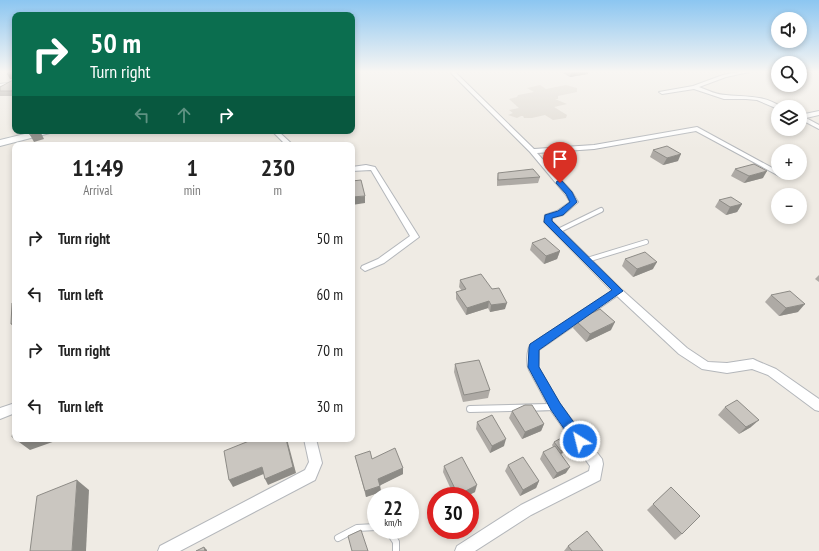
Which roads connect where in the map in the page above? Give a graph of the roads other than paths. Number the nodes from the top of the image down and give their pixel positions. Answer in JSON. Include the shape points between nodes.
{"nodes":[{"id":1,"x":478,"y":98,"type":"edge"},
{"id":2,"x":753,"y":98,"type":"edge"},
{"id":3,"x":771,"y":104,"type":"edge"},
{"id":4,"x":819,"y":113,"type":"edge"},
{"id":5,"x":807,"y":116,"type":"edge"},
{"id":6,"x":807,"y":121,"type":"edge"},
{"id":7,"x":819,"y":127,"type":"edge"},
{"id":8,"x":35,"y":134,"type":"edge"},
{"id":9,"x":278,"y":134,"type":"edge"},
{"id":10,"x":287,"y":142,"type":"edge"},
{"id":11,"x":0,"y":143,"type":"edge"},
{"id":12,"x":532,"y":151,"type":"junction"},
{"id":13,"x":355,"y":169,"type":"edge"},
{"id":14,"x":771,"y":169,"type":"edge"},
{"id":15,"x":601,"y":210,"type":"dead end"},
{"id":16,"x":558,"y":231,"type":"junction"},
{"id":17,"x":646,"y":242,"type":"dead end"},
{"id":18,"x":587,"y":260,"type":"junction"},
{"id":19,"x":365,"y":268,"type":"dead end"},
{"id":20,"x":618,"y":291,"type":"junction"},
{"id":21,"x":818,"y":403,"type":"edge"},
{"id":22,"x":555,"y":407,"type":"junction"},
{"id":23,"x":12,"y":409,"type":"edge"},
{"id":24,"x":470,"y":409,"type":"dead end"},
{"id":25,"x":0,"y":414,"type":"edge"},
{"id":26,"x":311,"y":442,"type":"edge"},
{"id":27,"x":367,"y":527,"type":"edge"},
{"id":28,"x":338,"y":538,"type":"dead end"},
{"id":29,"x":394,"y":539,"type":"edge"},
{"id":30,"x":165,"y":551,"type":"edge"},
{"id":31,"x":396,"y":551,"type":"edge"},
{"id":32,"x":462,"y":551,"type":"edge"}],
"edges":[{"from":1,"to":12,"type":"street"},
{"from":2,"to":3,"type":"street"},
{"from":4,"to":5,"type":"street"},
{"from":6,"to":7,"type":"street"},
{"from":8,"to":11,"type":"main road"},
{"from":9,"to":10,"type":"street"},
{"from":12,"to":14,"type":"street","via":[[556,151],[636,142],[697,129]]},
{"from":12,"to":16,"type":"street","via":[[574,202],[560,213],[548,217],[548,222]]},
{"from":13,"to":19,"type":"street","via":[[374,168],[415,237],[381,261]]},
{"from":15,"to":16,"type":"lane"},
{"from":16,"to":18,"type":"street"},
{"from":17,"to":18,"type":"lane"},
{"from":18,"to":20,"type":"street"},
{"from":20,"to":21,"type":"street","via":[[683,352],[706,366],[727,368],[752,364],[772,372]]},
{"from":20,"to":22,"type":"street","via":[[534,348],[533,367]]},
{"from":22,"to":24,"type":"lane"},
{"from":22,"to":32,"type":"street","via":[[597,464],[594,475],[526,510]]},
{"from":23,"to":25,"type":"street"},
{"from":26,"to":30,"type":"street","via":[[316,463],[310,475]]},
{"from":27,"to":28,"type":"lane","via":[[356,528]]},
{"from":29,"to":31,"type":"lane"}]}
